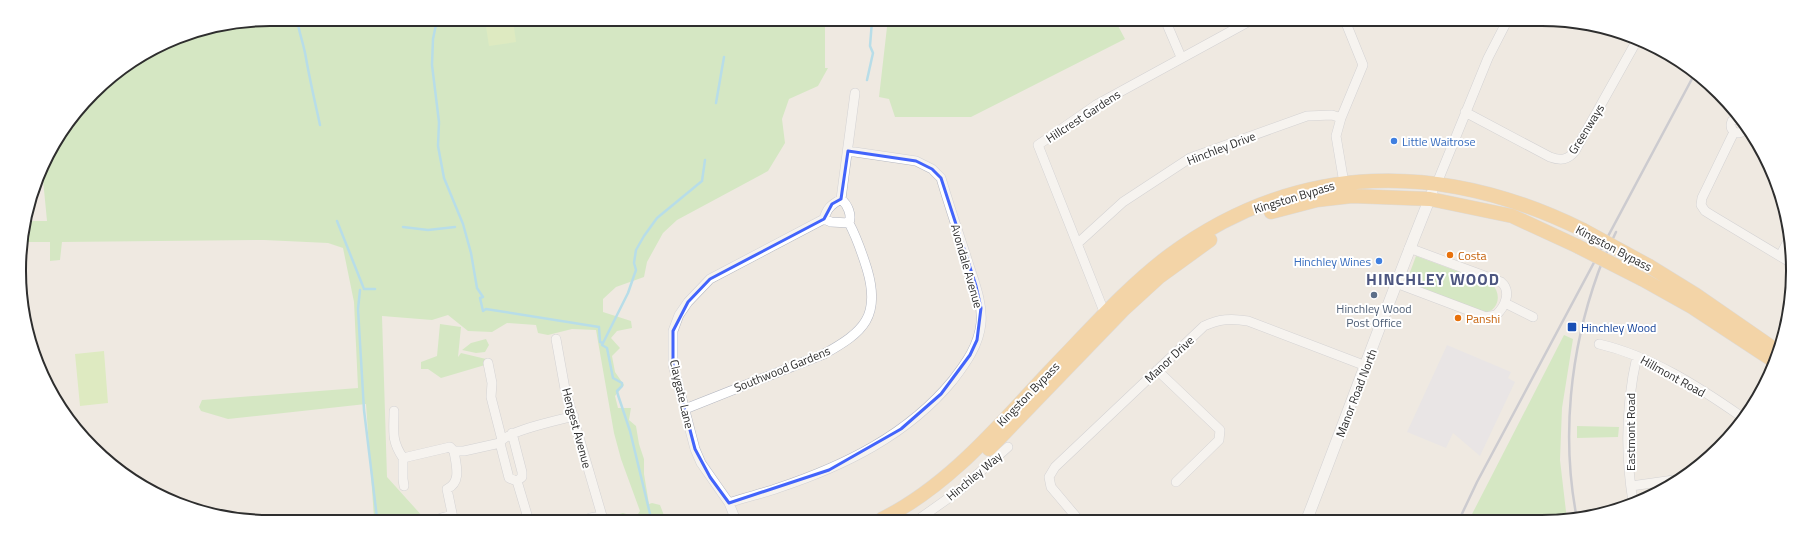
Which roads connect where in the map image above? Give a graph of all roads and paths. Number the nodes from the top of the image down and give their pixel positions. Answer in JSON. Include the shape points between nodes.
{"nodes":[{"id":1,"x":1168,"y":26,"type":"edge"},
{"id":2,"x":1239,"y":26,"type":"edge"},
{"id":3,"x":1347,"y":26,"type":"edge"},
{"id":4,"x":1505,"y":26,"type":"edge"},
{"id":5,"x":1634,"y":45,"type":"edge"},
{"id":6,"x":1181,"y":57,"type":"junction"},
{"id":7,"x":855,"y":93,"type":"dead end"},
{"id":8,"x":1465,"y":112,"type":"junction"},
{"id":9,"x":1341,"y":118,"type":"junction"},
{"id":10,"x":1733,"y":120,"type":"edge"},
{"id":11,"x":1742,"y":131,"type":"edge"},
{"id":12,"x":1734,"y":132,"type":"junction"},
{"id":13,"x":848,"y":151,"type":"junction"},
{"id":14,"x":1345,"y":182,"type":"junction"},
{"id":15,"x":1436,"y":184,"type":"junction"},
{"id":16,"x":1352,"y":196,"type":"junction"},
{"id":17,"x":841,"y":199,"type":"junction"},
{"id":18,"x":1430,"y":199,"type":"junction"},
{"id":19,"x":1512,"y":216,"type":"junction"},
{"id":20,"x":824,"y":219,"type":"junction"},
{"id":21,"x":849,"y":224,"type":"junction"},
{"id":22,"x":1078,"y":243,"type":"junction"},
{"id":23,"x":1409,"y":248,"type":"junction"},
{"id":24,"x":1785,"y":248,"type":"edge"},
{"id":25,"x":1780,"y":256,"type":"junction"},
{"id":26,"x":1785,"y":259,"type":"edge"},
{"id":27,"x":1396,"y":283,"type":"junction"},
{"id":28,"x":1505,"y":303,"type":"junction"},
{"id":29,"x":1104,"y":314,"type":"junction"},
{"id":30,"x":1533,"y":317,"type":"dead end"},
{"id":31,"x":556,"y":339,"type":"dead end"},
{"id":32,"x":1599,"y":344,"type":"dead end"},
{"id":33,"x":1773,"y":348,"type":"edge"},
{"id":34,"x":1637,"y":356,"type":"junction"},
{"id":35,"x":1769,"y":358,"type":"edge"},
{"id":36,"x":488,"y":363,"type":"dead end"},
{"id":37,"x":1366,"y":366,"type":"junction"},
{"id":38,"x":1157,"y":370,"type":"junction"},
{"id":39,"x":685,"y":409,"type":"junction"},
{"id":40,"x":394,"y":411,"type":"dead end"},
{"id":41,"x":1738,"y":415,"type":"edge"},
{"id":42,"x":574,"y":416,"type":"junction"},
{"id":43,"x":512,"y":433,"type":"junction"},
{"id":44,"x":501,"y":441,"type":"junction"},
{"id":45,"x":1008,"y":447,"type":"dead end"},
{"id":46,"x":454,"y":451,"type":"junction"},
{"id":47,"x":403,"y":458,"type":"junction"},
{"id":48,"x":517,"y":481,"type":"junction"},
{"id":49,"x":1665,"y":481,"type":"edge"},
{"id":50,"x":1176,"y":482,"type":"dead end"},
{"id":51,"x":404,"y":486,"type":"dead end"},
{"id":52,"x":1631,"y":486,"type":"junction"},
{"id":53,"x":1632,"y":497,"type":"edge"},
{"id":54,"x":728,"y":503,"type":"junction"},
{"id":55,"x":452,"y":515,"type":"edge"},
{"id":56,"x":527,"y":515,"type":"edge"},
{"id":57,"x":602,"y":515,"type":"edge"},
{"id":58,"x":734,"y":515,"type":"edge"},
{"id":59,"x":887,"y":515,"type":"edge"},
{"id":60,"x":903,"y":515,"type":"edge"},
{"id":61,"x":925,"y":515,"type":"edge"},
{"id":62,"x":1074,"y":515,"type":"edge"},
{"id":63,"x":1309,"y":515,"type":"edge"}],
"edges":[{"from":1,"to":6,"type":"street"},
{"from":2,"to":6,"type":"street","name":"Hillcrest Gardens"},
{"from":3,"to":9,"type":"street","via":[[1363,65]]},
{"from":4,"to":8,"type":"street"},
{"from":5,"to":8,"type":"street","name":"Greenways","via":[[1576,151],[1569,158],[1559,160],[1550,157]]},
{"from":6,"to":22,"type":"street","name":"Hillcrest Gardens","via":[[1096,105],[1038,145]]},
{"from":7,"to":13,"type":"street"},
{"from":8,"to":15,"type":"street"},
{"from":9,"to":14,"type":"street","via":[[1336,136]]},
{"from":9,"to":22,"type":"street","name":"Hinchley Drive","via":[[1332,115],[1307,116],[1190,158],[1123,202]]},
{"from":10,"to":12,"type":"street","via":[[1731,127]]},
{"from":11,"to":12,"type":"street"},
{"from":12,"to":25,"type":"street","via":[[1701,205],[1705,211]]},
{"from":13,"to":17,"type":"street"},
{"from":13,"to":54,"type":"street","name":"Avondale Avenue","via":[[916,161],[932,169],[941,178],[981,308],[977,340],[970,355],[941,394],[901,429],[829,470]]},
{"from":14,"to":15,"type":"highway","name":"Kingston Bypass","via":[[1415,180]]},
{"from":14,"to":16,"type":"street","via":[[1347,193]]},
{"from":14,"to":18,"type":"highway","via":[[1420,190],[1428,194]]},
{"from":14,"to":29,"type":"highway","name":"Kingston Bypass","via":[[1286,197],[1225,221],[1170,256]]},
{"from":15,"to":18,"type":"street","name":"Manor Road North"},
{"from":15,"to":19,"type":"highway","via":[[1439,191],[1501,209]]},
{"from":15,"to":33,"type":"highway","name":"Kingston Bypass","bridge":true,"via":[[1492,194],[1583,230],[1696,294]]},
{"from":16,"to":18,"type":"highway","name":"Kingston Bypass"},
{"from":16,"to":60,"type":"highway","name":"Kingston Bypass","via":[[1317,200],[1263,214],[1202,245],[1159,277],[1124,310],[975,462],[950,484]]},
{"from":17,"to":20,"type":"street","name":"Claygate Lane","via":[[827,209]]},
{"from":17,"to":21,"type":"street","via":[[847,206],[851,218]]},
{"from":18,"to":19,"type":"highway","name":"Kingston Bypass"},
{"from":18,"to":23,"type":"street","name":"Manor Road North"},
{"from":19,"to":35,"type":"highway","name":"Kingston Bypass","bridge":true,"via":[[1577,246],[1692,306]]},
{"from":20,"to":21,"type":"street"},
{"from":20,"to":39,"type":"street","name":"Claygate Lane","via":[[722,271],[710,279],[688,302],[679,315],[673,331],[672,356]]},
{"from":21,"to":39,"type":"street","name":"Southwood Gardens","via":[[858,240],[873,300],[869,316],[861,328],[842,344],[824,354]]},
{"from":22,"to":29,"type":"street","name":"Hillcrest Gardens"},
{"from":23,"to":27,"type":"street","name":"Manor Road North"},
{"from":23,"to":28,"type":"street","via":[[1501,282],[1506,288]]},
{"from":24,"to":25,"type":"street"},
{"from":25,"to":26,"type":"street"},
{"from":27,"to":28,"type":"street","via":[[1486,317],[1496,315]]},
{"from":27,"to":37,"type":"street","name":"Manor Road North"},
{"from":28,"to":30,"type":"street"},
{"from":29,"to":59,"type":"highway","name":"Kingston Bypass","via":[[995,430],[945,477]]},
{"from":31,"to":42,"type":"street","name":"Hengest Avenue","via":[[565,389]]},
{"from":32,"to":34,"type":"street","name":"Hillmont Road"},
{"from":34,"to":41,"type":"street","name":"Hillmont Road","via":[[1682,378]]},
{"from":34,"to":52,"type":"street","name":"Eastmont Road","via":[[1628,406]]},
{"from":36,"to":44,"type":"street","via":[[492,383],[491,397]]},
{"from":37,"to":38,"type":"street","name":"Manor Drive","via":[[1248,321],[1232,318],[1217,320],[1204,326]]},
{"from":37,"to":63,"type":"street","name":"Manor Road North"},
{"from":38,"to":50,"type":"street","via":[[1220,430],[1219,440]]},
{"from":38,"to":62,"type":"street","name":"Manor Drive","via":[[1054,467],[1049,477],[1050,488]]},
{"from":39,"to":54,"type":"street","name":"Claygate Lane","via":[[701,463]]},
{"from":40,"to":47,"type":"street","via":[[393,435],[396,447]]},
{"from":42,"to":43,"type":"street"},
{"from":42,"to":57,"type":"street","name":"Hengest Avenue"},
{"from":43,"to":44,"type":"street"},
{"from":43,"to":48,"type":"street","via":[[522,472],[522,477]]},
{"from":44,"to":46,"type":"street","via":[[464,451]]},
{"from":44,"to":48,"type":"street","via":[[509,478]]},
{"from":45,"to":61,"type":"street","name":"Hinchley Way","via":[[960,490]]},
{"from":46,"to":47,"type":"street","via":[[450,446]]},
{"from":46,"to":55,"type":"street","via":[[458,475],[456,483],[447,489]]},
{"from":47,"to":51,"type":"street"},
{"from":48,"to":56,"type":"street"},
{"from":49,"to":52,"type":"street","name":"Eastmont Road"},
{"from":52,"to":53,"type":"street","name":"Eastmont Road"},
{"from":54,"to":58,"type":"street","name":"Claygate Lane"}]}
